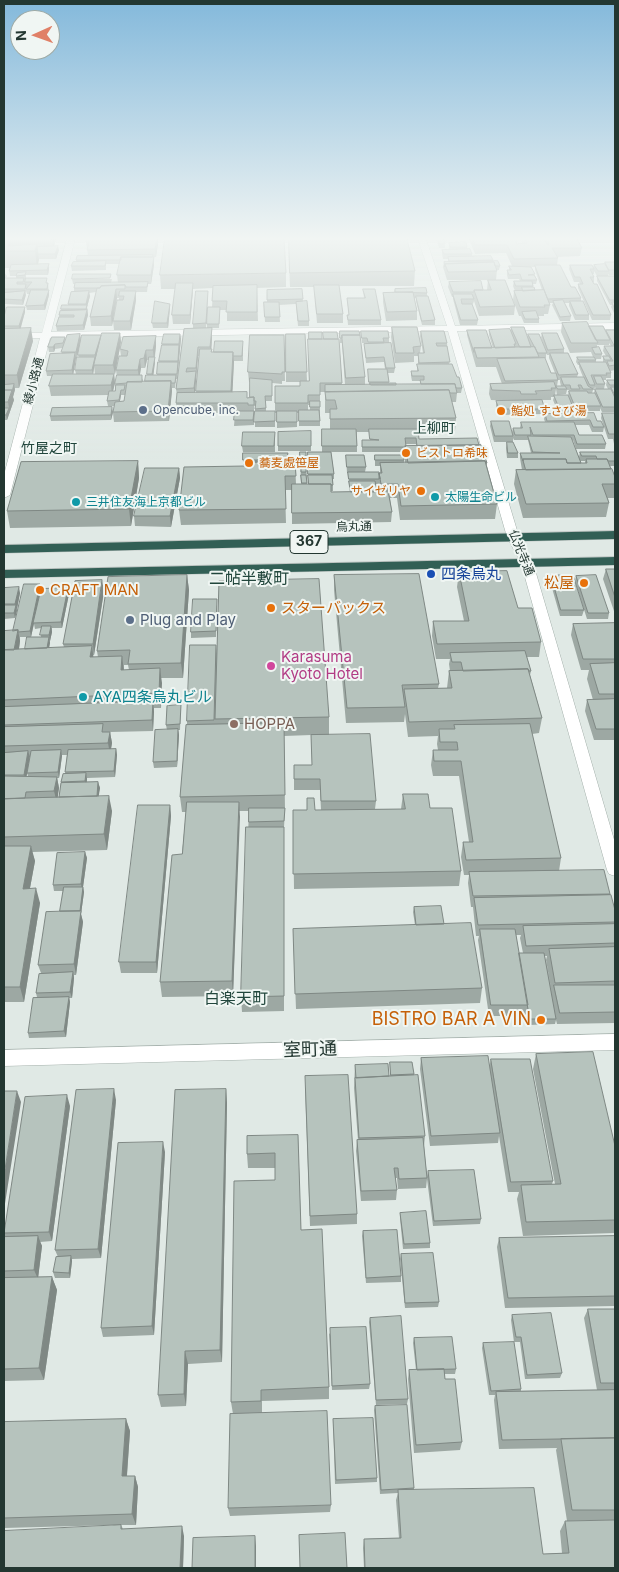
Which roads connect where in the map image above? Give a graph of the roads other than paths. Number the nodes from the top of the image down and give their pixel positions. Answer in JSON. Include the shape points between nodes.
{"nodes":[{"id":1,"x":53,"y":312,"type":"edge"},
{"id":2,"x":446,"y":312,"type":"edge"},
{"id":3,"x":615,"y":326,"type":"edge"},
{"id":4,"x":452,"y":330,"type":"junction"},
{"id":5,"x":47,"y":335,"type":"junction"},
{"id":6,"x":4,"y":336,"type":"edge"},
{"id":7,"x":4,"y":494,"type":"edge"},
{"id":8,"x":615,"y":535,"type":"edge"},
{"id":9,"x":513,"y":537,"type":"junction"},
{"id":10,"x":4,"y":549,"type":"edge"},
{"id":11,"x":615,"y":560,"type":"edge"},
{"id":12,"x":527,"y":563,"type":"junction"},
{"id":13,"x":4,"y":574,"type":"edge"},
{"id":14,"x":615,"y":870,"type":"edge"},
{"id":15,"x":615,"y":1042,"type":"edge"},
{"id":16,"x":4,"y":1058,"type":"edge"}],
"edges":[{"from":1,"to":5,"type":"street","name":"綾小路通"},
{"from":2,"to":4,"type":"street","name":"仏光寺通"},
{"from":3,"to":4,"type":"street"},
{"from":4,"to":5,"type":"street"},
{"from":4,"to":9,"type":"street","name":"仏光寺通"},
{"from":5,"to":6,"type":"street"},
{"from":5,"to":7,"type":"street","name":"綾小路通"},
{"from":8,"to":9,"type":"highway","name":"烏丸通","number":"367"},
{"from":9,"to":10,"type":"highway","name":"烏丸通","number":"367"},
{"from":9,"to":12,"type":"street","name":"仏光寺通"},
{"from":11,"to":12,"type":"highway","number":"367"},
{"from":12,"to":13,"type":"highway","number":"367"},
{"from":12,"to":14,"type":"street","name":"仏光寺通"},
{"from":15,"to":16,"type":"street","name":"室町通"}]}
